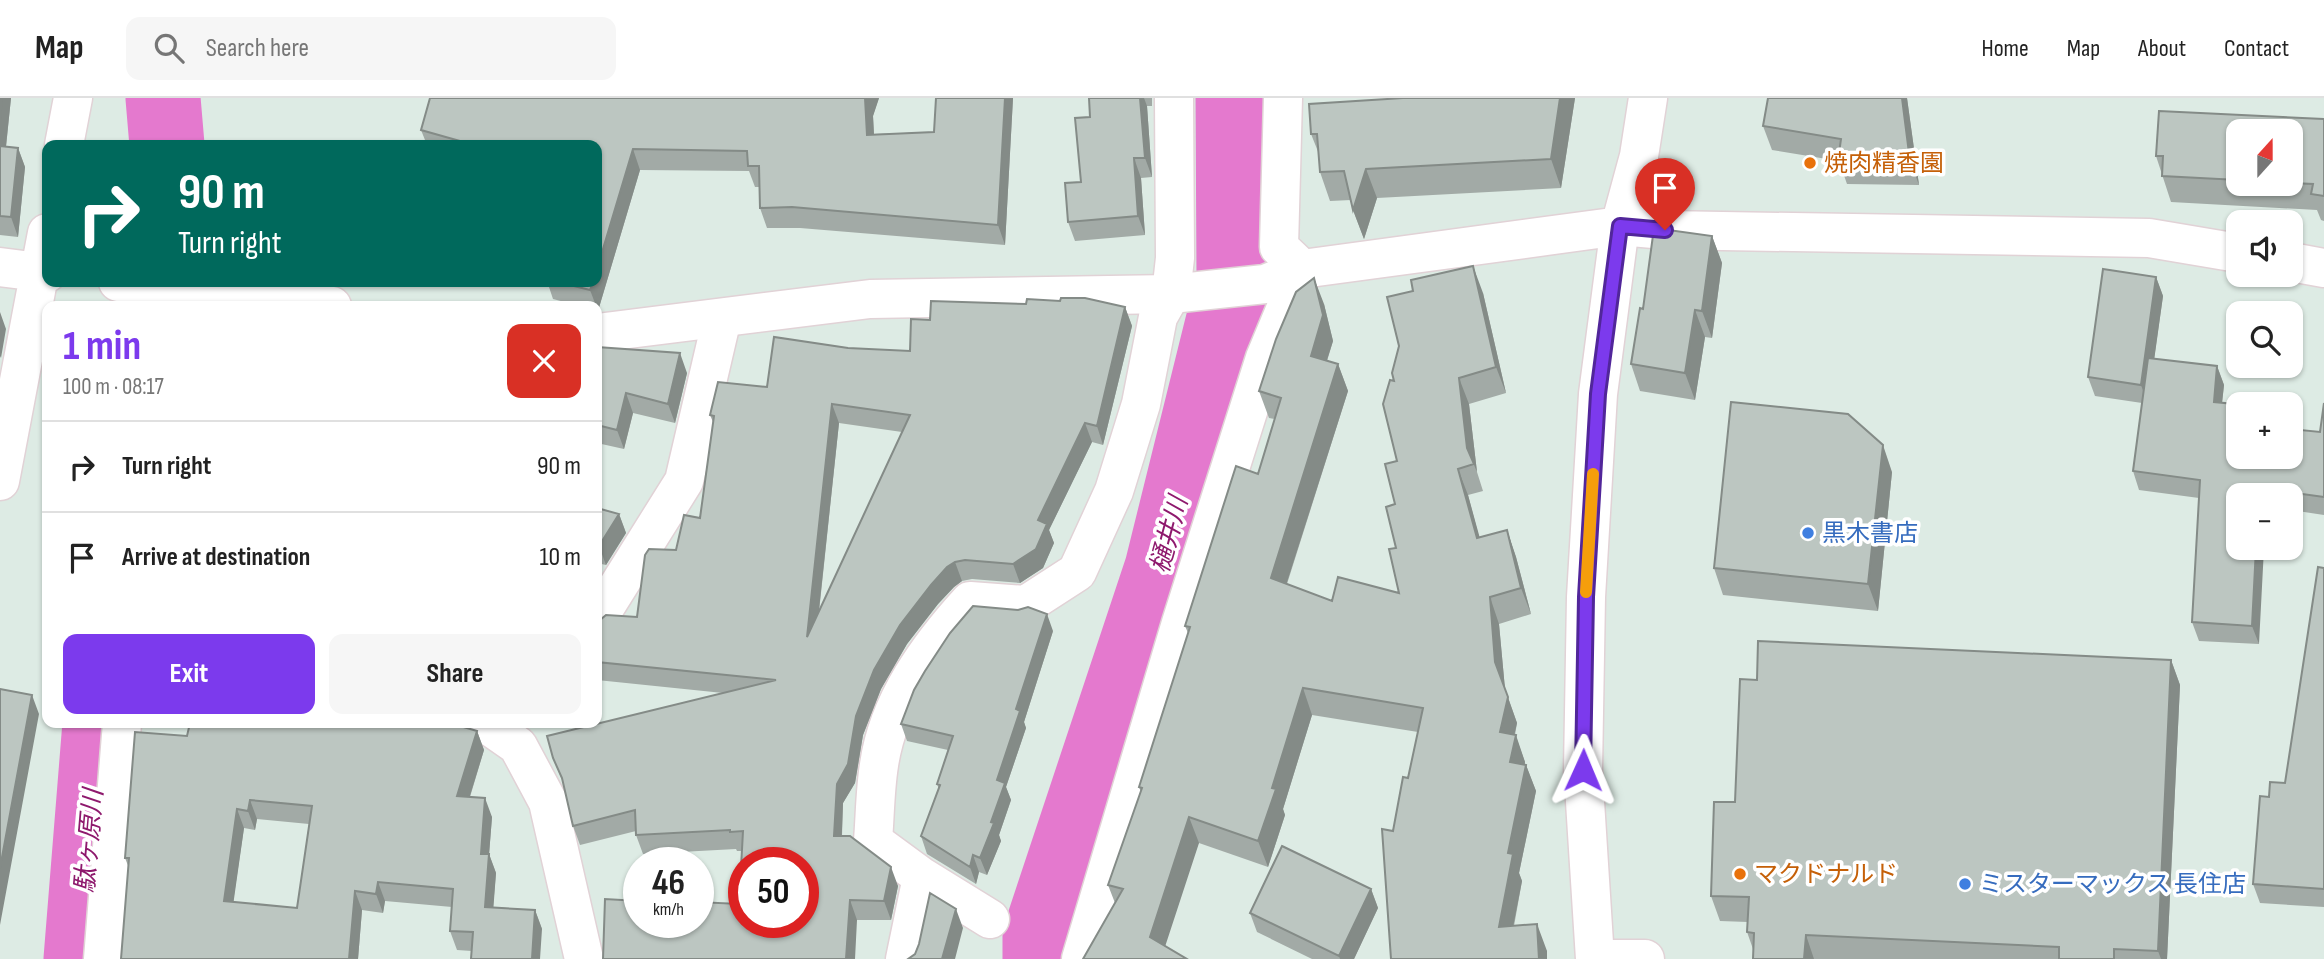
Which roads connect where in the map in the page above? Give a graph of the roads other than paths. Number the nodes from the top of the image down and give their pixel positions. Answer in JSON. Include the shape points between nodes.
{"nodes":[{"id":1,"x":73,"y":98,"type":"edge"},
{"id":2,"x":1174,"y":98,"type":"edge"},
{"id":3,"x":1283,"y":98,"type":"edge"},
{"id":4,"x":1648,"y":98,"type":"edge"},
{"id":5,"x":65,"y":140,"type":"edge"},
{"id":6,"x":1620,"y":226,"type":"junction"},
{"id":7,"x":2226,"y":251,"type":"edge"},
{"id":8,"x":2303,"y":264,"type":"edge"},
{"id":9,"x":0,"y":267,"type":"edge"},
{"id":10,"x":2324,"y":268,"type":"edge"},
{"id":11,"x":1302,"y":269,"type":"junction"},
{"id":12,"x":42,"y":272,"type":"edge"},
{"id":13,"x":42,"y":277,"type":"edge"},
{"id":14,"x":143,"y":287,"type":"edge"},
{"id":15,"x":1171,"y":294,"type":"junction"},
{"id":16,"x":193,"y":297,"type":"edge"},
{"id":17,"x":255,"y":301,"type":"edge"},
{"id":18,"x":722,"y":318,"type":"junction"},
{"id":19,"x":602,"y":332,"type":"edge"},
{"id":20,"x":0,"y":481,"type":"edge"},
{"id":21,"x":602,"y":612,"type":"edge"},
{"id":22,"x":121,"y":728,"type":"edge"},
{"id":23,"x":503,"y":728,"type":"edge"},
{"id":24,"x":525,"y":734,"type":"edge"},
{"id":25,"x":922,"y":877,"type":"junction"},
{"id":26,"x":990,"y":919,"type":"dead end"},
{"id":27,"x":1080,"y":950,"type":"edge"},
{"id":28,"x":103,"y":959,"type":"edge"},
{"id":29,"x":584,"y":959,"type":"edge"},
{"id":30,"x":905,"y":959,"type":"edge"},
{"id":31,"x":1595,"y":959,"type":"edge"},
{"id":32,"x":1612,"y":959,"type":"edge"},
{"id":33,"x":1645,"y":959,"type":"edge"}],
"edges":[{"from":1,"to":5,"type":"street"},
{"from":2,"to":15,"type":"street"},
{"from":3,"to":11,"type":"street","via":[[1279,247]]},
{"from":4,"to":6,"type":"street","via":[[1639,156]]},
{"from":6,"to":7,"type":"street","via":[[2149,237]]},
{"from":6,"to":11,"type":"street"},
{"from":6,"to":31,"type":"street","via":[[1598,394],[1586,597],[1583,770]]},
{"from":8,"to":10,"type":"street"},
{"from":9,"to":12,"type":"street"},
{"from":11,"to":15,"type":"street","via":[[1265,284]]},
{"from":11,"to":27,"type":"street","via":[[1265,358]]},
{"from":13,"to":20,"type":"street"},
{"from":14,"to":16,"type":"street"},
{"from":15,"to":18,"type":"street","via":[[870,299]]},
{"from":15,"to":25,"type":"street","via":[[1158,317],[1141,404],[1114,491],[1077,572],[1026,605],[970,601],[938,636],[895,707],[879,764],[873,841]]},
{"from":16,"to":17,"type":"street"},
{"from":18,"to":19,"type":"street"},
{"from":18,"to":21,"type":"street","via":[[684,481]]},
{"from":22,"to":28,"type":"street"},
{"from":23,"to":24,"type":"street"},
{"from":24,"to":29,"type":"street","via":[[548,802]]},
{"from":25,"to":26,"type":"street"},
{"from":25,"to":30,"type":"street"},
{"from":32,"to":33,"type":"street"}]}
